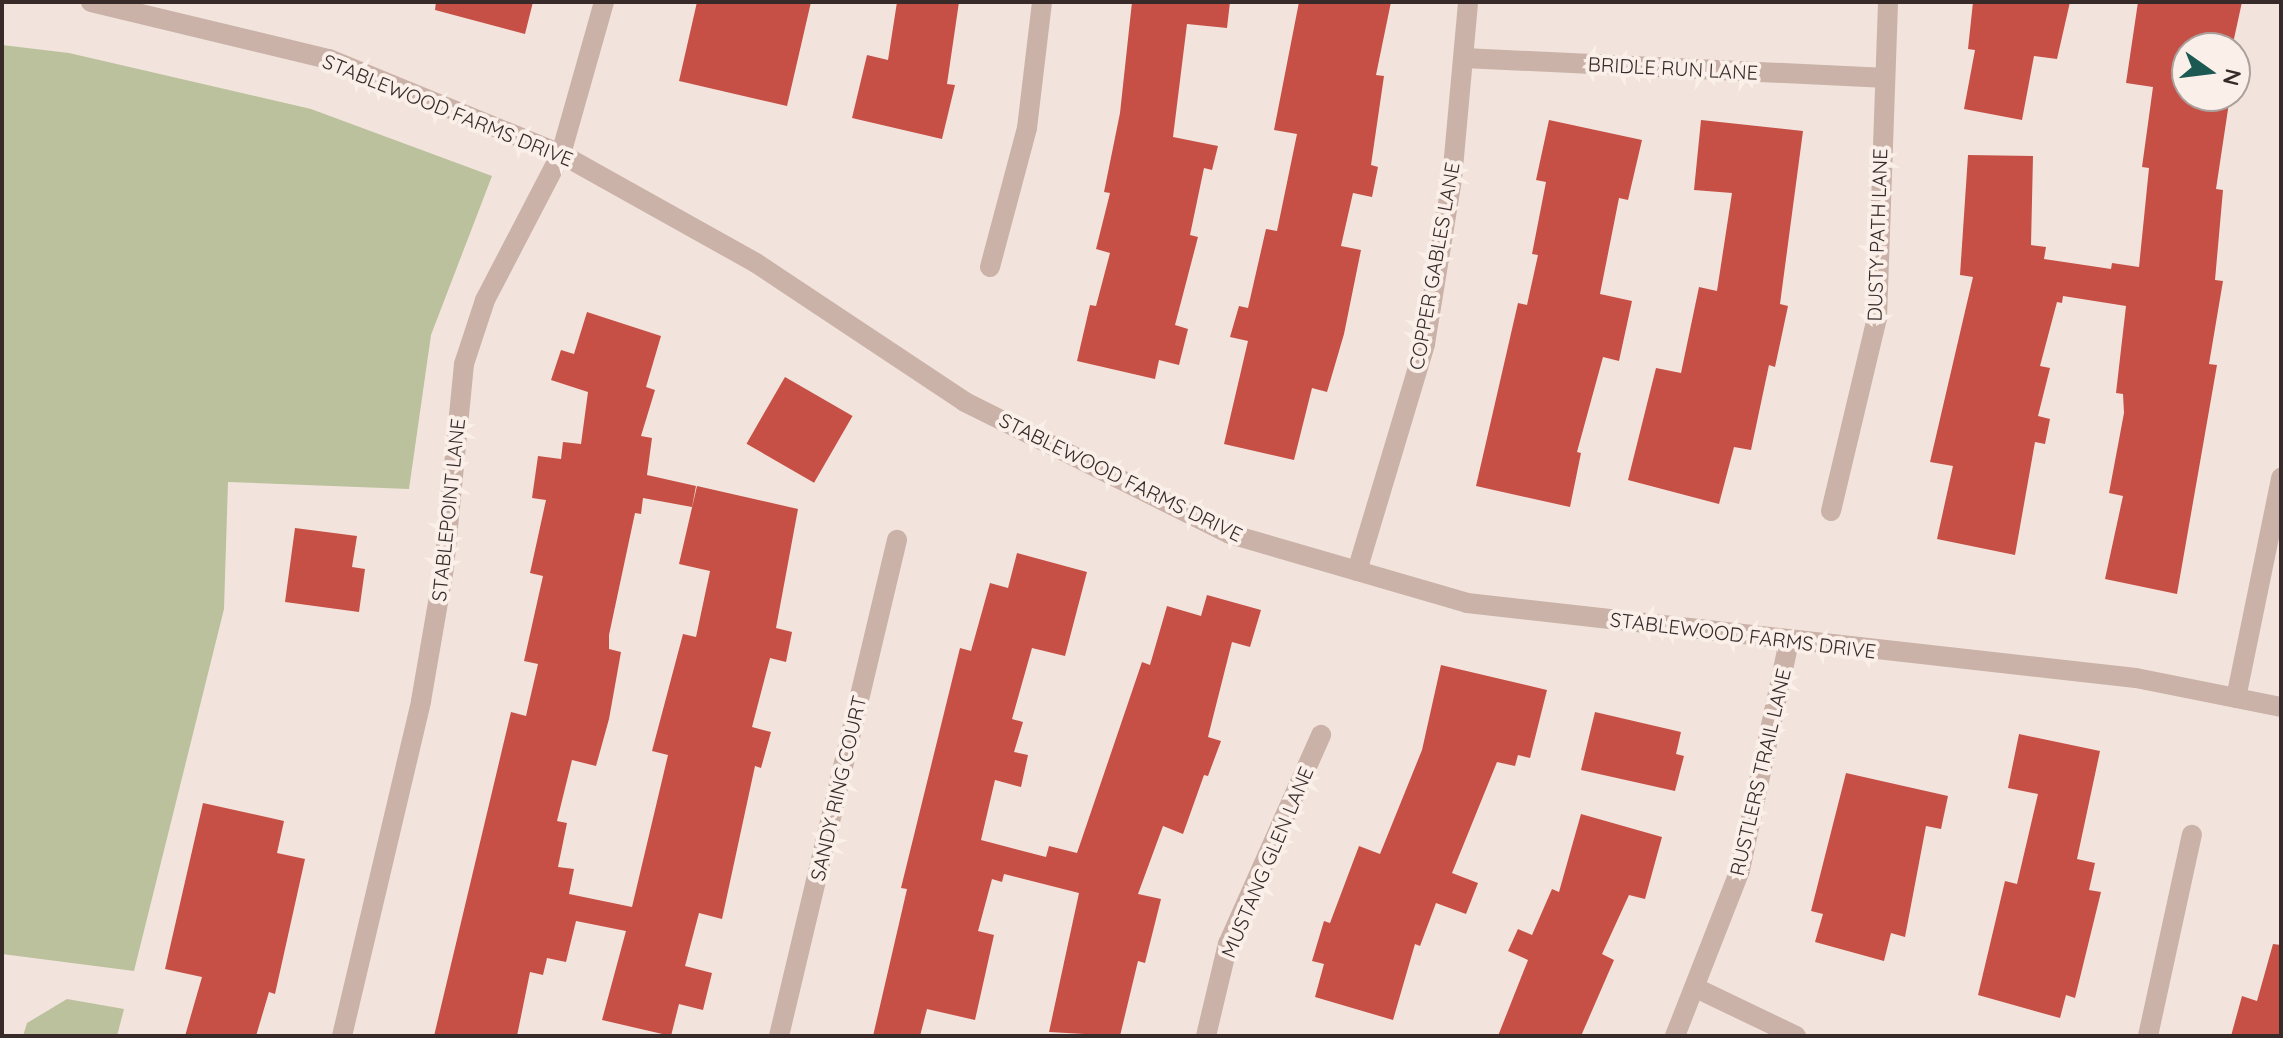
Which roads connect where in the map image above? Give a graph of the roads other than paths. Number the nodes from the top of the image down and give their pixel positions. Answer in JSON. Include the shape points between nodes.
{"nodes":[{"id":1,"x":91,"y":2,"type":"edge"},
{"id":2,"x":604,"y":2,"type":"edge"},
{"id":3,"x":1042,"y":2,"type":"edge"},
{"id":4,"x":1468,"y":2,"type":"edge"},
{"id":5,"x":1888,"y":2,"type":"edge"},
{"id":6,"x":1464,"y":58,"type":"junction"},
{"id":7,"x":1882,"y":78,"type":"junction"},
{"id":8,"x":561,"y":154,"type":"junction"},
{"id":9,"x":990,"y":267,"type":"dead end"},
{"id":10,"x":2281,"y":478,"type":"edge"},
{"id":11,"x":1831,"y":511,"type":"dead end"},
{"id":12,"x":897,"y":540,"type":"dead end"},
{"id":13,"x":1357,"y":571,"type":"junction"},
{"id":14,"x":1789,"y":641,"type":"junction"},
{"id":15,"x":2236,"y":698,"type":"junction"},
{"id":16,"x":2281,"y":707,"type":"edge"},
{"id":17,"x":1321,"y":735,"type":"dead end"},
{"id":18,"x":2192,"y":835,"type":"dead end"},
{"id":19,"x":1696,"y":988,"type":"junction"},
{"id":20,"x":342,"y":1036,"type":"edge"},
{"id":21,"x":779,"y":1036,"type":"edge"},
{"id":22,"x":1206,"y":1036,"type":"edge"},
{"id":23,"x":1675,"y":1036,"type":"edge"},
{"id":24,"x":1796,"y":1036,"type":"edge"},
{"id":25,"x":2148,"y":1036,"type":"edge"}],
"edges":[{"from":1,"to":8,"type":"street","name":"STABLEWOOD FARMS DRIVE","via":[[329,59]]},
{"from":2,"to":8,"type":"street","name":"STABLEPOINT LANE"},
{"from":3,"to":9,"type":"street","via":[[1027,128]]},
{"from":4,"to":6,"type":"street","name":"COPPER GABLES LANE"},
{"from":5,"to":7,"type":"street","name":"DUSTY PATH LANE"},
{"from":6,"to":7,"type":"street","name":"BRIDLE RUN LANE"},
{"from":6,"to":13,"type":"street","name":"COPPER GABLES LANE","via":[[1452,179],[1425,344]]},
{"from":7,"to":11,"type":"street","name":"DUSTY PATH LANE","via":[[1877,318]]},
{"from":8,"to":13,"type":"street","name":"STABLEWOOD FARMS DRIVE","via":[[756,263],[965,402],[1230,534]]},
{"from":8,"to":20,"type":"street","name":"STABLEPOINT LANE","via":[[485,300],[464,364],[444,568],[421,701]]},
{"from":10,"to":15,"type":"street"},
{"from":12,"to":21,"type":"street","name":"SANDY RING COURT"},
{"from":13,"to":14,"type":"street","name":"STABLEWOOD FARMS DRIVE","via":[[1467,603]]},
{"from":14,"to":15,"type":"street","name":"STABLEWOOD FARMS DRIVE","via":[[2136,678]]},
{"from":14,"to":19,"type":"street","name":"RUSTLERS TRAIL LANE","via":[[1740,870]]},
{"from":15,"to":16,"type":"street","name":"STABLEWOOD FARMS DRIVE"},
{"from":17,"to":22,"type":"street","name":"MUSTANG GLEN LANE","via":[[1228,944]]},
{"from":18,"to":25,"type":"street"},
{"from":19,"to":23,"type":"street","name":"RUSTLERS TRAIL LANE"},
{"from":19,"to":24,"type":"street"}]}
